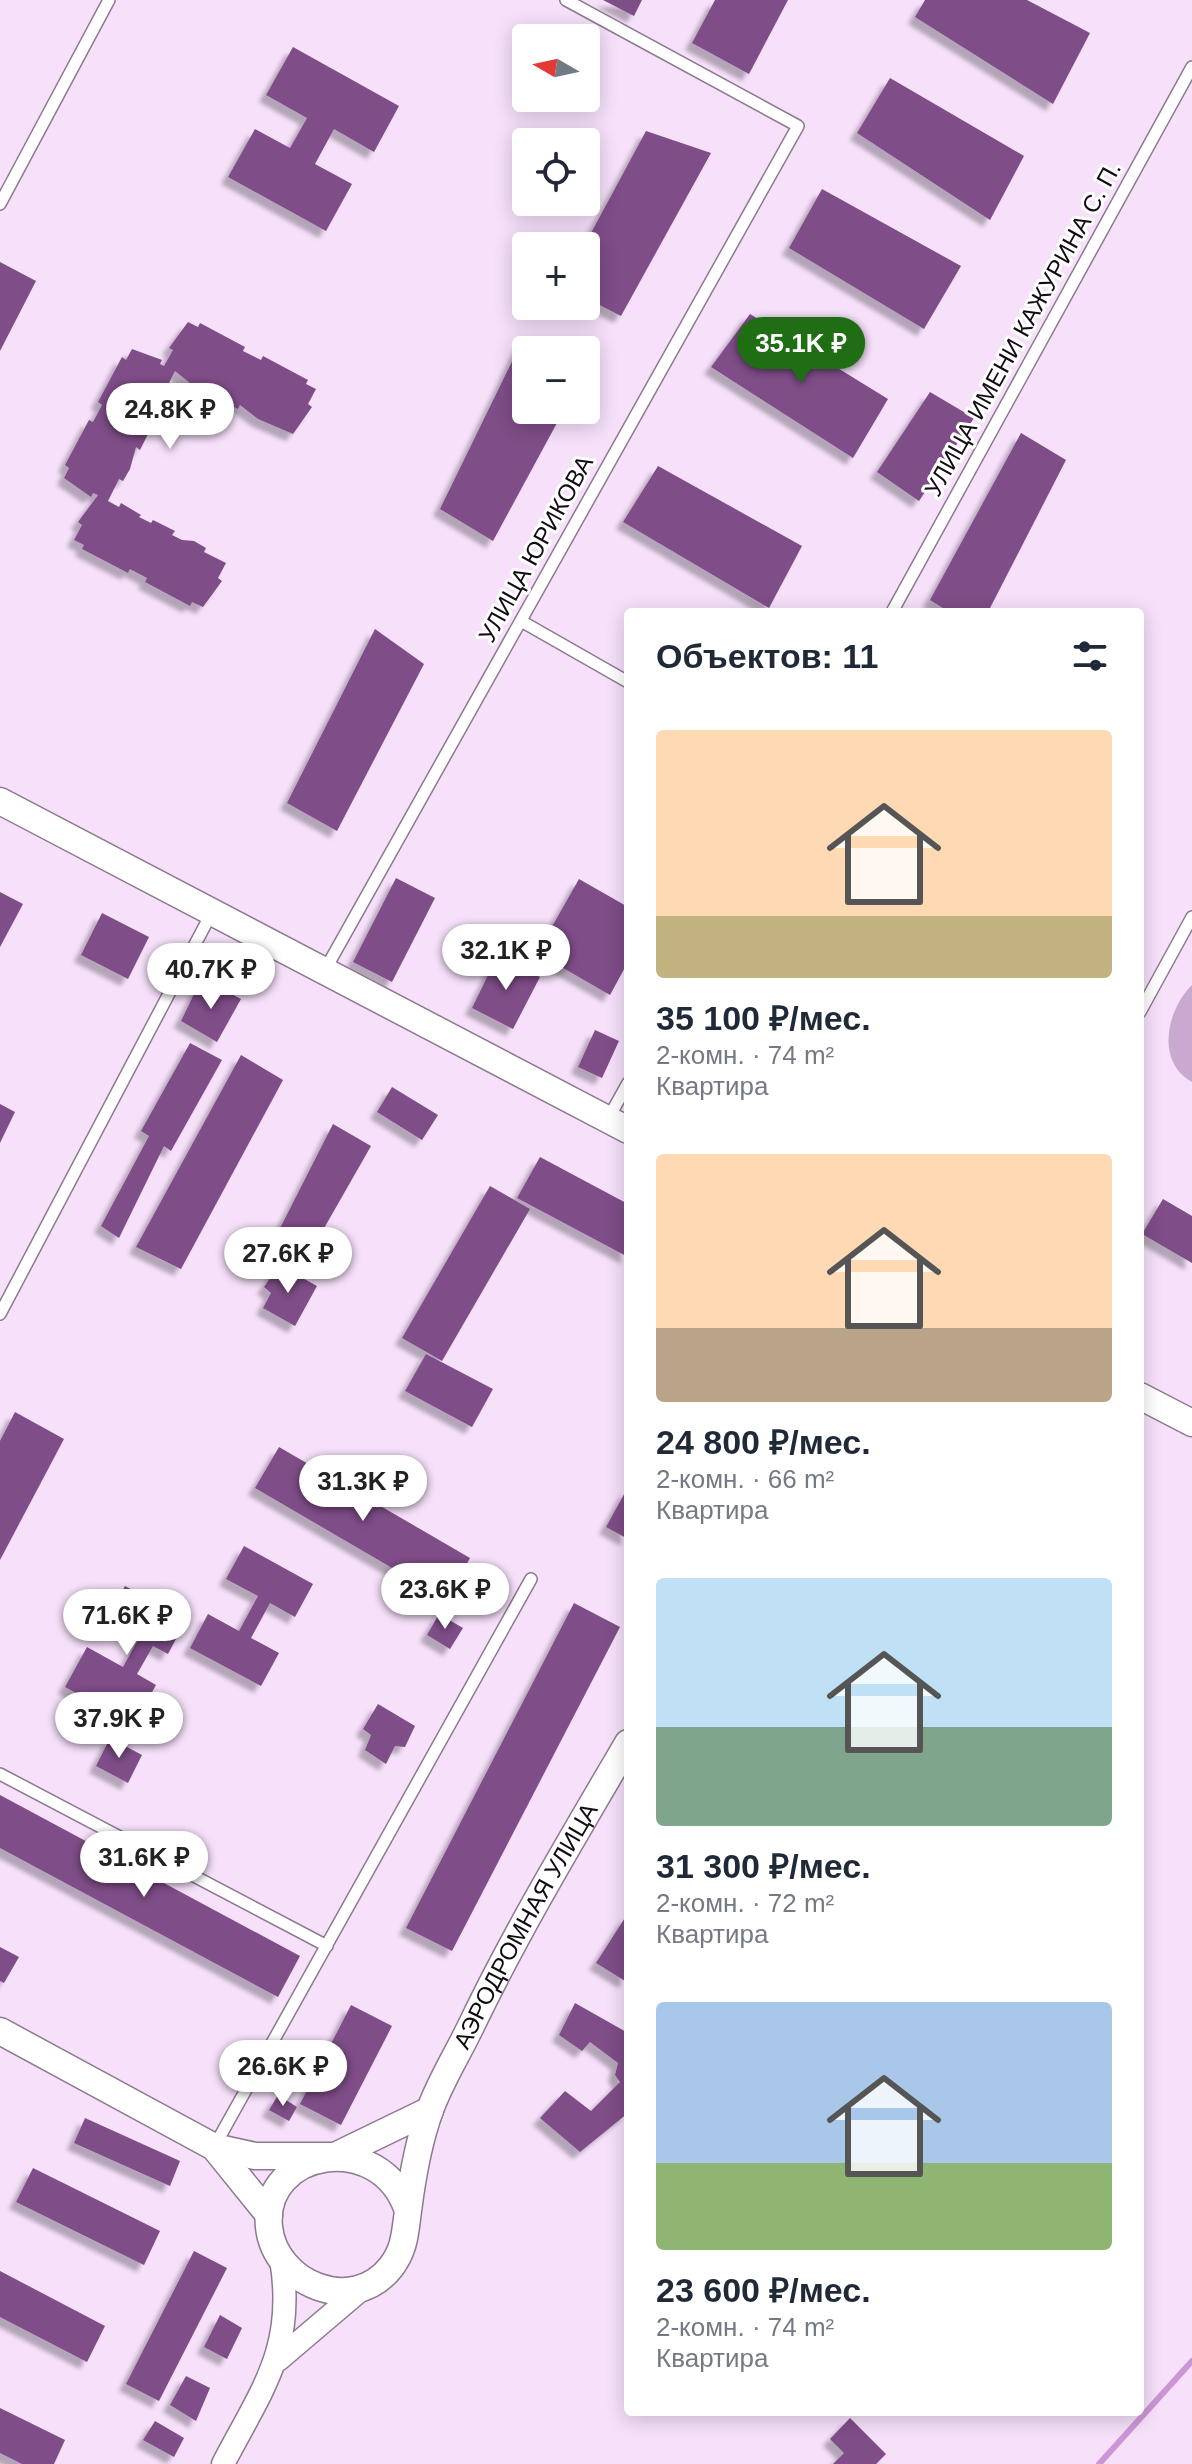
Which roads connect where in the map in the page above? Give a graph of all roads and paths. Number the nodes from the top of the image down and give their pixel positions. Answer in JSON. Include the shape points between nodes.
{"nodes":[{"id":1,"x":109,"y":0,"type":"edge"},
{"id":2,"x":566,"y":0,"type":"edge"},
{"id":3,"x":1192,"y":67,"type":"edge"},
{"id":4,"x":0,"y":204,"type":"edge"},
{"id":5,"x":894,"y":608,"type":"edge"},
{"id":6,"x":521,"y":621,"type":"junction"},
{"id":7,"x":624,"y":680,"type":"edge"},
{"id":8,"x":0,"y":801,"type":"edge"},
{"id":9,"x":211,"y":914,"type":"junction"},
{"id":10,"x":1192,"y":917,"type":"edge"},
{"id":11,"x":324,"y":972,"type":"junction"},
{"id":12,"x":1144,"y":1005,"type":"edge"},
{"id":13,"x":624,"y":1099,"type":"edge"},
{"id":14,"x":618,"y":1124,"type":"edge"},
{"id":15,"x":0,"y":1314,"type":"edge"},
{"id":16,"x":1144,"y":1398,"type":"edge"},
{"id":17,"x":1192,"y":1423,"type":"edge"},
{"id":18,"x":531,"y":1579,"type":"dead end"},
{"id":19,"x":624,"y":1750,"type":"edge"},
{"id":20,"x":0,"y":1774,"type":"edge"},
{"id":21,"x":327,"y":1946,"type":"junction"},
{"id":22,"x":0,"y":2031,"type":"edge"},
{"id":23,"x":430,"y":2110,"type":"junction"},
{"id":24,"x":214,"y":2147,"type":"junction"},
{"id":25,"x":335,"y":2156,"type":"junction"},
{"id":26,"x":408,"y":2211,"type":"junction"},
{"id":27,"x":269,"y":2215,"type":"junction"},
{"id":28,"x":281,"y":2259,"type":"junction"},
{"id":29,"x":365,"y":2286,"type":"junction"},
{"id":30,"x":278,"y":2360,"type":"junction"},
{"id":31,"x":223,"y":2464,"type":"edge"}],
"edges":[{"from":1,"to":4,"type":"lane"},
{"from":2,"to":6,"type":"lane","name":"УЛИЦА ЮРИКОВА","via":[[798,126]]},
{"from":3,"to":5,"type":"lane","name":"УЛИЦА ИМЕНИ КАЖУРИНА С. П."},
{"from":6,"to":7,"type":"lane"},
{"from":6,"to":11,"type":"lane","name":"УЛИЦА ЮРИКОВА"},
{"from":8,"to":9,"type":"street"},
{"from":9,"to":11,"type":"street"},
{"from":9,"to":15,"type":"lane"},
{"from":10,"to":12,"type":"lane"},
{"from":11,"to":14,"type":"street"},
{"from":13,"to":14,"type":"lane"},
{"from":16,"to":17,"type":"street"},
{"from":18,"to":21,"type":"lane"},
{"from":19,"to":23,"type":"street","name":"АЭРОДРОМНАЯ УЛИЦА","via":[[508,1949]]},
{"from":20,"to":21,"type":"lane"},
{"from":21,"to":24,"type":"lane"},
{"from":22,"to":24,"type":"street"},
{"from":23,"to":25,"type":"street"},
{"from":23,"to":26,"type":"street","name":"АЭРОДРОМНАЯ УЛИЦА"},
{"from":24,"to":25,"type":"street","via":[[255,2156]]},
{"from":24,"to":27,"type":"street"},
{"from":25,"to":26,"type":"street","via":[[362,2160],[387,2176]]},
{"from":25,"to":27,"type":"street","via":[[290,2175]]},
{"from":26,"to":29,"type":"street","via":[[402,2249],[389,2271]]},
{"from":27,"to":28,"type":"street"},
{"from":28,"to":29,"type":"street","via":[[297,2277],[320,2289]]},
{"from":28,"to":30,"type":"street","via":[[285,2318]]},
{"from":29,"to":30,"type":"street"},
{"from":30,"to":31,"type":"street"}]}
